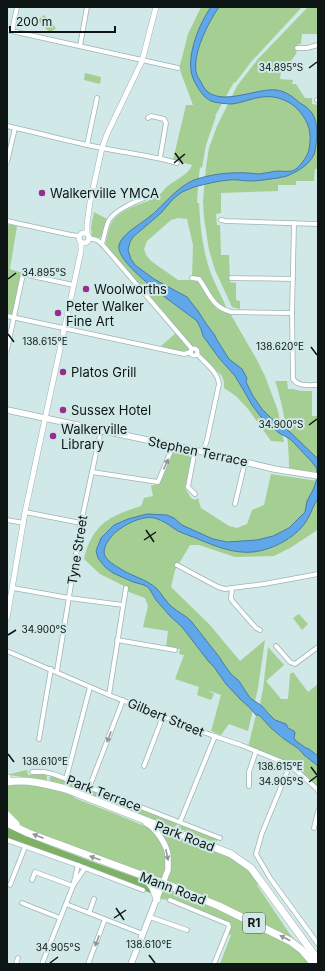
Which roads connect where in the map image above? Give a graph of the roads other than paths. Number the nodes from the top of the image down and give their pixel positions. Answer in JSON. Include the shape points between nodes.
{"nodes":[{"id":1,"x":17,"y":7,"type":"edge"},
{"id":2,"x":86,"y":7,"type":"edge"},
{"id":3,"x":156,"y":7,"type":"edge"},
{"id":4,"x":9,"y":31,"type":"edge"},
{"id":5,"x":318,"y":45,"type":"edge"},
{"id":6,"x":80,"y":46,"type":"junction"},
{"id":7,"x":297,"y":48,"type":"dead end"},
{"id":8,"x":142,"y":61,"type":"junction"},
{"id":9,"x":178,"y":68,"type":"dead end"},
{"id":10,"x":98,"y":98,"type":"dead end"},
{"id":11,"x":148,"y":118,"type":"dead end"},
{"id":12,"x":7,"y":126,"type":"edge"},
{"id":13,"x":15,"y":128,"type":"junction"},
{"id":14,"x":87,"y":145,"type":"junction"},
{"id":15,"x":102,"y":148,"type":"junction"},
{"id":16,"x":160,"y":158,"type":"junction"},
{"id":17,"x":7,"y":162,"type":"edge"},
{"id":18,"x":177,"y":163,"type":"dead end"},
{"id":19,"x":153,"y":194,"type":"dead end"},
{"id":20,"x":221,"y":220,"type":"dead end"},
{"id":21,"x":7,"y":221,"type":"edge"},
{"id":22,"x":294,"y":223,"type":"junction"},
{"id":23,"x":318,"y":224,"type":"edge"},
{"id":24,"x":84,"y":238,"type":"junction"},
{"id":25,"x":102,"y":244,"type":"junction"},
{"id":26,"x":192,"y":278,"type":"dead end"},
{"id":27,"x":231,"y":278,"type":"dead end"},
{"id":28,"x":293,"y":279,"type":"junction"},
{"id":29,"x":73,"y":285,"type":"junction"},
{"id":30,"x":292,"y":313,"type":"junction"},
{"id":31,"x":7,"y":316,"type":"edge"},
{"id":32,"x":13,"y":317,"type":"junction"},
{"id":33,"x":64,"y":328,"type":"junction"},
{"id":34,"x":7,"y":350,"type":"edge"},
{"id":35,"x":191,"y":351,"type":"junction"},
{"id":36,"x":318,"y":385,"type":"edge"},
{"id":37,"x":7,"y":410,"type":"edge"},
{"id":38,"x":46,"y":418,"type":"junction"},
{"id":39,"x":101,"y":430,"type":"junction"},
{"id":40,"x":173,"y":446,"type":"junction"},
{"id":41,"x":195,"y":450,"type":"junction"},
{"id":42,"x":203,"y":452,"type":"junction"},
{"id":43,"x":245,"y":462,"type":"junction"},
{"id":44,"x":92,"y":472,"type":"junction"},
{"id":45,"x":318,"y":476,"type":"edge"},
{"id":46,"x":195,"y":494,"type":"dead end"},
{"id":47,"x":234,"y":504,"type":"dead end"},
{"id":48,"x":25,"y":512,"type":"junction"},
{"id":49,"x":7,"y":520,"type":"edge"},
{"id":50,"x":24,"y":523,"type":"junction"},
{"id":51,"x":81,"y":523,"type":"junction"},
{"id":52,"x":177,"y":565,"type":"dead end"},
{"id":53,"x":318,"y":574,"type":"edge"},
{"id":54,"x":13,"y":588,"type":"junction"},
{"id":55,"x":126,"y":588,"type":"dead end"},
{"id":56,"x":232,"y":588,"type":"junction"},
{"id":57,"x":69,"y":598,"type":"junction"},
{"id":58,"x":123,"y":605,"type":"junction"},
{"id":59,"x":7,"y":614,"type":"edge"},
{"id":60,"x":7,"y":618,"type":"edge"},
{"id":61,"x":260,"y":630,"type":"dead end"},
{"id":62,"x":117,"y":640,"type":"junction"},
{"id":63,"x":276,"y":646,"type":"dead end"},
{"id":64,"x":318,"y":647,"type":"edge"},
{"id":65,"x":175,"y":650,"type":"dead end"},
{"id":66,"x":7,"y":651,"type":"edge"},
{"id":67,"x":51,"y":669,"type":"junction"},
{"id":68,"x":57,"y":672,"type":"junction"},
{"id":69,"x":90,"y":687,"type":"junction"},
{"id":70,"x":109,"y":695,"type":"junction"},
{"id":71,"x":123,"y":700,"type":"junction"},
{"id":72,"x":163,"y":716,"type":"junction"},
{"id":73,"x":215,"y":736,"type":"junction"},
{"id":74,"x":39,"y":739,"type":"dead end"},
{"id":75,"x":256,"y":751,"type":"junction"},
{"id":76,"x":290,"y":765,"type":"junction"},
{"id":77,"x":144,"y":766,"type":"dead end"},
{"id":78,"x":32,"y":772,"type":"dead end"},
{"id":79,"x":7,"y":778,"type":"edge"},
{"id":80,"x":66,"y":779,"type":"junction"},
{"id":81,"x":249,"y":786,"type":"dead end"},
{"id":82,"x":89,"y":788,"type":"junction"},
{"id":83,"x":318,"y":791,"type":"edge"},
{"id":84,"x":318,"y":811,"type":"edge"},
{"id":85,"x":7,"y":815,"type":"edge"},
{"id":86,"x":134,"y":816,"type":"junction"},
{"id":87,"x":7,"y":819,"type":"edge"},
{"id":88,"x":180,"y":822,"type":"junction"},
{"id":89,"x":7,"y":823,"type":"edge"},
{"id":90,"x":314,"y":828,"type":"dead end"},
{"id":91,"x":22,"y":830,"type":"junction"},
{"id":92,"x":220,"y":838,"type":"dead end"},
{"id":93,"x":7,"y":840,"type":"edge"},
{"id":94,"x":25,"y":847,"type":"junction"},
{"id":95,"x":78,"y":865,"type":"junction"},
{"id":96,"x":85,"y":868,"type":"junction"},
{"id":97,"x":127,"y":870,"type":"junction"},
{"id":98,"x":32,"y":880,"type":"dead end"},
{"id":99,"x":163,"y":883,"type":"junction"},
{"id":100,"x":10,"y":885,"type":"dead end"},
{"id":101,"x":73,"y":886,"type":"junction"},
{"id":102,"x":143,"y":890,"type":"dead end"},
{"id":103,"x":157,"y":899,"type":"junction"},
{"id":104,"x":94,"y":900,"type":"dead end"},
{"id":105,"x":170,"y":900,"type":"dead end"},
{"id":106,"x":22,"y":903,"type":"dead end"},
{"id":107,"x":66,"y":904,"type":"junction"},
{"id":108,"x":89,"y":913,"type":"junction"},
{"id":109,"x":150,"y":917,"type":"junction"},
{"id":110,"x":60,"y":918,"type":"junction"},
{"id":111,"x":105,"y":919,"type":"junction"},
{"id":112,"x":187,"y":930,"type":"dead end"},
{"id":113,"x":143,"y":934,"type":"junction"},
{"id":114,"x":318,"y":944,"type":"edge"},
{"id":115,"x":18,"y":958,"type":"dead end"},
{"id":116,"x":318,"y":960,"type":"edge"},
{"id":117,"x":16,"y":964,"type":"edge"},
{"id":118,"x":42,"y":964,"type":"edge"},
{"id":119,"x":88,"y":964,"type":"edge"},
{"id":120,"x":131,"y":964,"type":"edge"},
{"id":121,"x":214,"y":964,"type":"edge"},
{"id":122,"x":314,"y":964,"type":"edge"}],
"edges":[{"from":1,"to":4,"type":"street"},
{"from":2,"to":6,"type":"street"},
{"from":3,"to":8,"type":"street"},
{"from":4,"to":6,"type":"street"},
{"from":5,"to":7,"type":"street"},
{"from":6,"to":8,"type":"street"},
{"from":8,"to":9,"type":"street"},
{"from":8,"to":15,"type":"street"},
{"from":10,"to":14,"type":"street"},
{"from":11,"to":16,"type":"street","via":[[151,116],[164,119],[166,123]]},
{"from":12,"to":13,"type":"street"},
{"from":13,"to":14,"type":"street"},
{"from":13,"to":17,"type":"street"},
{"from":14,"to":15,"type":"street"},
{"from":15,"to":16,"type":"street"},
{"from":15,"to":24,"type":"street"},
{"from":16,"to":18,"type":"street"},
{"from":19,"to":25,"type":"street","via":[[117,212],[109,220]]},
{"from":20,"to":22,"type":"street"},
{"from":21,"to":24,"type":"street"},
{"from":22,"to":23,"type":"street"},
{"from":22,"to":28,"type":"street"},
{"from":24,"to":25,"type":"street","via":[[97,240]]},
{"from":24,"to":29,"type":"street"},
{"from":25,"to":35,"type":"street"},
{"from":26,"to":30,"type":"street","via":[[199,279],[213,301],[224,310]]},
{"from":27,"to":28,"type":"street"},
{"from":28,"to":30,"type":"street"},
{"from":29,"to":32,"type":"street","via":[[23,274]]},
{"from":29,"to":33,"type":"street"},
{"from":30,"to":36,"type":"street","via":[[294,381]]},
{"from":31,"to":32,"type":"street"},
{"from":32,"to":33,"type":"street"},
{"from":32,"to":34,"type":"street"},
{"from":33,"to":35,"type":"street","via":[[184,354]]},
{"from":33,"to":38,"type":"street"},
{"from":35,"to":42,"type":"street","via":[[194,348],[197,350],[197,354],[219,380]]},
{"from":37,"to":38,"type":"main road","name":"Stephen Terrace"},
{"from":38,"to":39,"type":"main road","name":"Stephen Terrace"},
{"from":38,"to":48,"type":"street"},
{"from":39,"to":40,"type":"main road","name":"Stephen Terrace"},
{"from":39,"to":44,"type":"street","name":"Tyne Street"},
{"from":40,"to":41,"type":"main road","name":"Stephen Terrace"},
{"from":44,"to":40,"type":"street","one_way":true,"via":[[158,482]]},
{"from":41,"to":42,"type":"main road","name":"Stephen Terrace"},
{"from":41,"to":46,"type":"street","via":[[188,488]]},
{"from":42,"to":43,"type":"main road","name":"Stephen Terrace"},
{"from":43,"to":45,"type":"main road","name":"Stephen Terrace"},
{"from":43,"to":47,"type":"street"},
{"from":44,"to":51,"type":"street","name":"Tyne Street"},
{"from":48,"to":50,"type":"street"},
{"from":48,"to":51,"type":"street"},
{"from":49,"to":50,"type":"street"},
{"from":50,"to":54,"type":"street"},
{"from":51,"to":57,"type":"street","name":"Tyne Street"},
{"from":52,"to":56,"type":"street","via":[[218,587]]},
{"from":53,"to":56,"type":"street"},
{"from":54,"to":57,"type":"street"},
{"from":54,"to":59,"type":"street"},
{"from":55,"to":58,"type":"street"},
{"from":56,"to":61,"type":"street","via":[[231,599],[234,604]]},
{"from":57,"to":58,"type":"street"},
{"from":57,"to":68,"type":"street","name":"Tyne Street"},
{"from":58,"to":62,"type":"street"},
{"from":59,"to":60,"type":"street"},
{"from":62,"to":65,"type":"street"},
{"from":62,"to":70,"type":"street"},
{"from":63,"to":64,"type":"street","via":[[293,664]]},
{"from":66,"to":67,"type":"street","name":"Gilbert Street"},
{"from":67,"to":68,"type":"street","name":"Gilbert Street"},
{"from":67,"to":74,"type":"street"},
{"from":68,"to":69,"type":"street","name":"Gilbert Street"},
{"from":69,"to":70,"type":"street","name":"Gilbert Street"},
{"from":69,"to":80,"type":"street"},
{"from":70,"to":71,"type":"street","name":"Gilbert Street"},
{"from":71,"to":72,"type":"street","name":"Gilbert Street"},
{"from":71,"to":82,"type":"street","one_way":true},
{"from":72,"to":73,"type":"street","name":"Gilbert Street"},
{"from":72,"to":77,"type":"street"},
{"from":73,"to":75,"type":"street","name":"Gilbert Street"},
{"from":73,"to":88,"type":"street"},
{"from":75,"to":76,"type":"street","name":"Gilbert Street"},
{"from":75,"to":81,"type":"street","via":[[249,772]]},
{"from":76,"to":83,"type":"street","name":"Gilbert Street"},
{"from":76,"to":114,"type":"street","via":[[256,854],[270,878]]},
{"from":78,"to":80,"type":"street","name":"Park Terrace","via":[[44,772]]},
{"from":79,"to":86,"type":"highway","name":"Park Road","number":"R1","via":[[66,789]]},
{"from":80,"to":82,"type":"street","name":"Park Terrace"},
{"from":82,"to":88,"type":"street","name":"Park Terrace"},
{"from":84,"to":90,"type":"street"},
{"from":85,"to":91,"type":"highway"},
{"from":86,"to":99,"type":"main road","one_way":true,"via":[[150,825],[162,839],[168,856],[168,870]]},
{"from":86,"to":116,"type":"highway","name":"Park Road","number":"R1","via":[[231,854],[251,868]]},
{"from":87,"to":91,"type":"highway"},
{"from":88,"to":92,"type":"street","name":"Park Terrace"},
{"from":89,"to":91,"type":"highway","number":"R1"},
{"from":97,"to":91,"type":"highway","name":"Mann Road","number":"R1","one_way":true},
{"from":93,"to":94,"type":"street"},
{"from":94,"to":95,"type":"street"},
{"from":94,"to":100,"type":"street"},
{"from":95,"to":96,"type":"street"},
{"from":95,"to":101,"type":"street"},
{"from":96,"to":101,"type":"street"},
{"from":96,"to":102,"type":"street"},
{"from":97,"to":99,"type":"highway","name":"Mann Road","number":"R1"},
{"from":97,"to":103,"type":"highway","via":[[147,880],[154,889]]},
{"from":98,"to":101,"type":"street","via":[[35,872]]},
{"from":99,"to":103,"type":"main road"},
{"from":122,"to":99,"type":"highway","name":"Mann Road","number":"R1","one_way":true,"via":[[290,941],[213,903]]},
{"from":101,"to":107,"type":"street"},
{"from":103,"to":109,"type":"main road"},
{"from":104,"to":108,"type":"street"},
{"from":105,"to":121,"type":"street","via":[[228,924]]},
{"from":106,"to":110,"type":"street"},
{"from":107,"to":108,"type":"street"},
{"from":107,"to":110,"type":"street"},
{"from":108,"to":111,"type":"street"},
{"from":109,"to":112,"type":"street"},
{"from":109,"to":113,"type":"main road"},
{"from":110,"to":118,"type":"street"},
{"from":111,"to":113,"type":"street"},
{"from":111,"to":119,"type":"street","one_way":true},
{"from":113,"to":120,"type":"main road"},
{"from":115,"to":117,"type":"street"}]}
